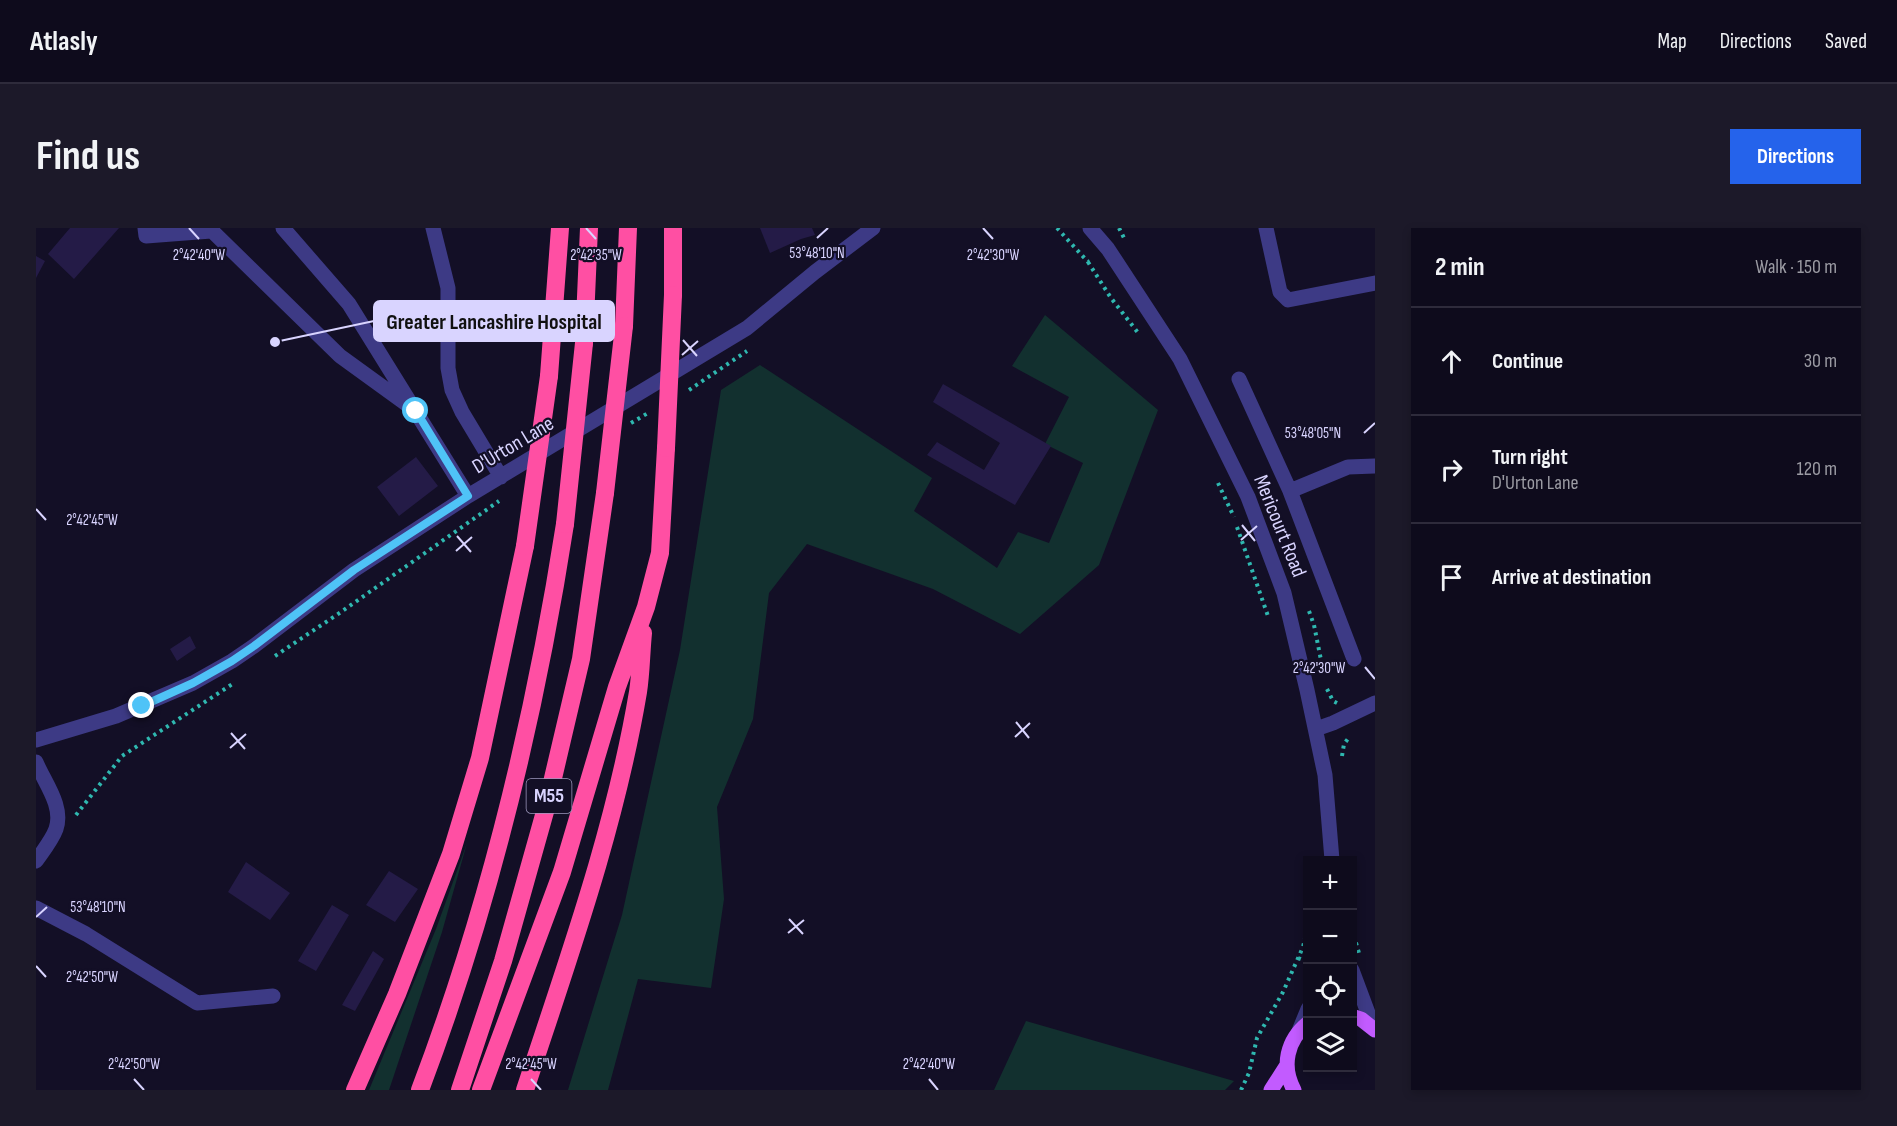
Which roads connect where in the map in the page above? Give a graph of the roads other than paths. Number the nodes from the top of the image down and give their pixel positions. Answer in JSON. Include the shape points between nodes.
{"nodes":[{"id":1,"x":145,"y":228,"type":"edge"},
{"id":2,"x":283,"y":228,"type":"edge"},
{"id":3,"x":433,"y":228,"type":"edge"},
{"id":4,"x":560,"y":228,"type":"edge"},
{"id":5,"x":589,"y":228,"type":"edge"},
{"id":6,"x":628,"y":228,"type":"edge"},
{"id":7,"x":674,"y":228,"type":"edge"},
{"id":8,"x":873,"y":228,"type":"edge"},
{"id":9,"x":1090,"y":228,"type":"edge"},
{"id":10,"x":1266,"y":228,"type":"edge"},
{"id":11,"x":210,"y":230,"type":"edge"},
{"id":12,"x":1100,"y":234,"type":"edge"},
{"id":13,"x":1375,"y":283,"type":"edge"},
{"id":14,"x":1239,"y":379,"type":"dead end"},
{"id":15,"x":416,"y":411,"type":"junction"},
{"id":16,"x":1375,"y":466,"type":"edge"},
{"id":17,"x":501,"y":477,"type":"junction"},
{"id":18,"x":1290,"y":491,"type":"junction"},
{"id":19,"x":468,"y":496,"type":"junction"},
{"id":20,"x":646,"y":608,"type":"junction"},
{"id":21,"x":1354,"y":659,"type":"dead end"},
{"id":22,"x":1375,"y":704,"type":"edge"},
{"id":23,"x":1316,"y":729,"type":"junction"},
{"id":24,"x":36,"y":740,"type":"edge"},
{"id":25,"x":36,"y":762,"type":"edge"},
{"id":26,"x":1332,"y":856,"type":"edge"},
{"id":27,"x":36,"y":861,"type":"edge"},
{"id":28,"x":36,"y":908,"type":"edge"},
{"id":29,"x":1357,"y":981,"type":"edge"},
{"id":30,"x":273,"y":996,"type":"dead end"},
{"id":31,"x":1357,"y":1018,"type":"edge"},
{"id":32,"x":1303,"y":1027,"type":"edge"},
{"id":33,"x":1375,"y":1029,"type":"edge"},
{"id":34,"x":1287,"y":1065,"type":"junction"},
{"id":35,"x":355,"y":1090,"type":"edge"},
{"id":36,"x":420,"y":1090,"type":"edge"},
{"id":37,"x":460,"y":1090,"type":"edge"},
{"id":38,"x":481,"y":1090,"type":"edge"},
{"id":39,"x":525,"y":1090,"type":"edge"},
{"id":40,"x":1271,"y":1090,"type":"edge"},
{"id":41,"x":1294,"y":1090,"type":"edge"}],
"edges":[{"from":1,"to":11,"type":"street","via":[[146,236]]},
{"from":2,"to":15,"type":"street","via":[[349,304]]},
{"from":3,"to":17,"type":"street","via":[[448,288],[448,368],[452,390]]},
{"from":4,"to":35,"type":"highway","bridge":true,"via":[[549,376],[525,546],[480,758],[451,854]]},
{"from":5,"to":36,"type":"highway","number":"M55","bridge":true,"via":[[584,343],[554,597],[512,790],[464,965]]},
{"from":6,"to":37,"type":"highway","number":"M55","bridge":true,"via":[[624,326],[581,659],[546,808]]},
{"from":7,"to":20,"type":"highway","number":"M55","bridge":true,"via":[[660,553]]},
{"from":8,"to":17,"type":"street","name":"D'Urton Lane","via":[[747,328]]},
{"from":9,"to":12,"type":"street","name":"Mericourt Road"},
{"from":10,"to":13,"type":"street","via":[[1280,292],[1288,300]]},
{"from":11,"to":15,"type":"street","via":[[340,356]]},
{"from":12,"to":23,"type":"street","name":"Mericourt Road","via":[[1180,359],[1248,497],[1284,593]]},
{"from":14,"to":18,"type":"street"},
{"from":15,"to":19,"type":"street"},
{"from":16,"to":18,"type":"street","via":[[1348,467]]},
{"from":17,"to":19,"type":"street","name":"D'Urton Lane"},
{"from":18,"to":21,"type":"street"},
{"from":19,"to":24,"type":"street","name":"D'Urton Lane","via":[[354,570],[254,646],[217,669],[116,716]]},
{"from":20,"to":38,"type":"highway","number":"M55","via":[[617,687],[562,872]]},
{"from":20,"to":39,"type":"highway","number":"M55","via":[[638,691],[617,791],[595,878]]},
{"from":22,"to":23,"type":"street"},
{"from":23,"to":26,"type":"street","name":"Mericourt Road","via":[[1325,775]]},
{"from":25,"to":27,"type":"street","via":[[58,817],[56,829]]},
{"from":28,"to":30,"type":"street","via":[[86,934],[197,1003]]},
{"from":29,"to":33,"type":"street"},
{"from":31,"to":33,"type":"main road"},
{"from":32,"to":34,"type":"main road","via":[[1291,1042]]},
{"from":34,"to":40,"type":"main road"},
{"from":34,"to":41,"type":"main road"}]}
